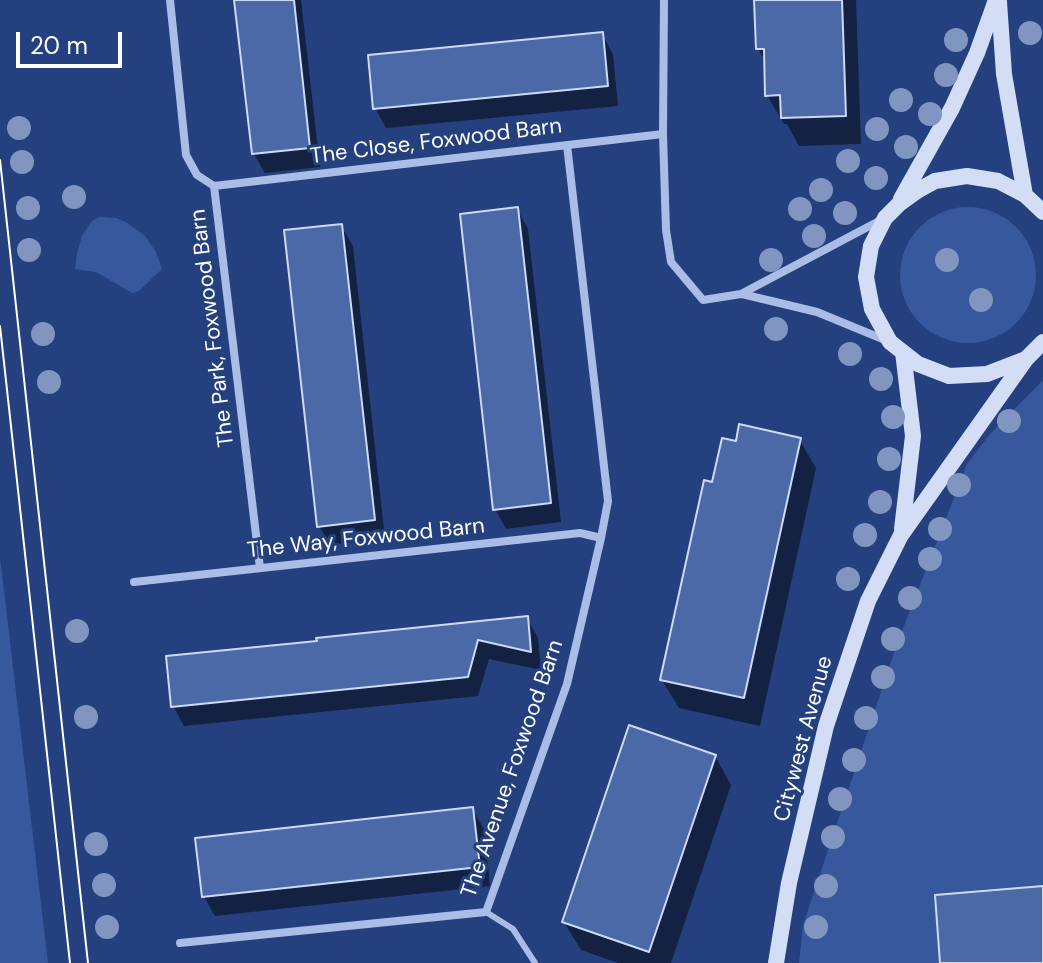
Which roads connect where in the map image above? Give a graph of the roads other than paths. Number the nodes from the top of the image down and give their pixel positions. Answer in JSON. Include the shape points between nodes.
{"nodes":[{"id":1,"x":170,"y":0,"type":"edge"},
{"id":2,"x":664,"y":0,"type":"edge"},
{"id":3,"x":998,"y":0,"type":"edge"},
{"id":4,"x":663,"y":134,"type":"junction"},
{"id":5,"x":567,"y":145,"type":"junction"},
{"id":6,"x":214,"y":186,"type":"junction"},
{"id":7,"x":899,"y":204,"type":"junction"},
{"id":8,"x":1037,"y":206,"type":"edge"},
{"id":9,"x":885,"y":218,"type":"junction"},
{"id":10,"x":741,"y":294,"type":"junction"},
{"id":11,"x":1043,"y":342,"type":"edge"},
{"id":12,"x":896,"y":347,"type":"junction"},
{"id":13,"x":1026,"y":359,"type":"junction"},
{"id":14,"x":901,"y":535,"type":"junction"},
{"id":15,"x":601,"y":538,"type":"junction"},
{"id":16,"x":260,"y":568,"type":"junction"},
{"id":17,"x":134,"y":582,"type":"dead end"},
{"id":18,"x":486,"y":912,"type":"junction"},
{"id":19,"x":180,"y":943,"type":"dead end"},
{"id":20,"x":535,"y":963,"type":"edge"},
{"id":21,"x":776,"y":963,"type":"edge"}],
"edges":[{"from":1,"to":6,"type":"street","name":"The Park, Foxwood Barn","via":[[186,155],[197,175]]},
{"from":2,"to":4,"type":"street"},
{"from":3,"to":7,"type":"main road","via":[[952,108]]},
{"from":3,"to":8,"type":"main road","via":[[1004,74]]},
{"from":4,"to":5,"type":"street","name":"The Close, Foxwood Barn"},
{"from":4,"to":10,"type":"street","via":[[671,262],[703,300]]},
{"from":5,"to":6,"type":"street","name":"The Close, Foxwood Barn"},
{"from":5,"to":15,"type":"street","name":"The Avenue, Foxwood Barn","via":[[608,501]]},
{"from":6,"to":16,"type":"street","name":"The Park, Foxwood Barn"},
{"from":7,"to":8,"type":"main road","via":[[935,181],[967,176],[998,181]]},
{"from":7,"to":9,"type":"main road"},
{"from":9,"to":10,"type":"street"},
{"from":9,"to":12,"type":"main road","via":[[871,246],[866,277],[872,309]]},
{"from":10,"to":12,"type":"street","via":[[817,312]]},
{"from":11,"to":13,"type":"main road"},
{"from":12,"to":13,"type":"main road","via":[[918,364],[949,376],[987,374]]},
{"from":12,"to":14,"type":"main road","name":"Citywest Avenue","via":[[913,436]]},
{"from":13,"to":14,"type":"main road","name":"Citywest Avenue"},
{"from":14,"to":21,"type":"main road","name":"Citywest Avenue","via":[[868,601],[826,726]]},
{"from":15,"to":16,"type":"street","name":"The Way, Foxwood Barn","via":[[580,533]]},
{"from":15,"to":18,"type":"street","name":"The Avenue, Foxwood Barn","via":[[567,684]]},
{"from":16,"to":17,"type":"street","name":"The Way, Foxwood Barn"},
{"from":18,"to":19,"type":"street","name":"The Avenue, Foxwood Barn"},
{"from":18,"to":20,"type":"lane","via":[[513,929]]}]}
